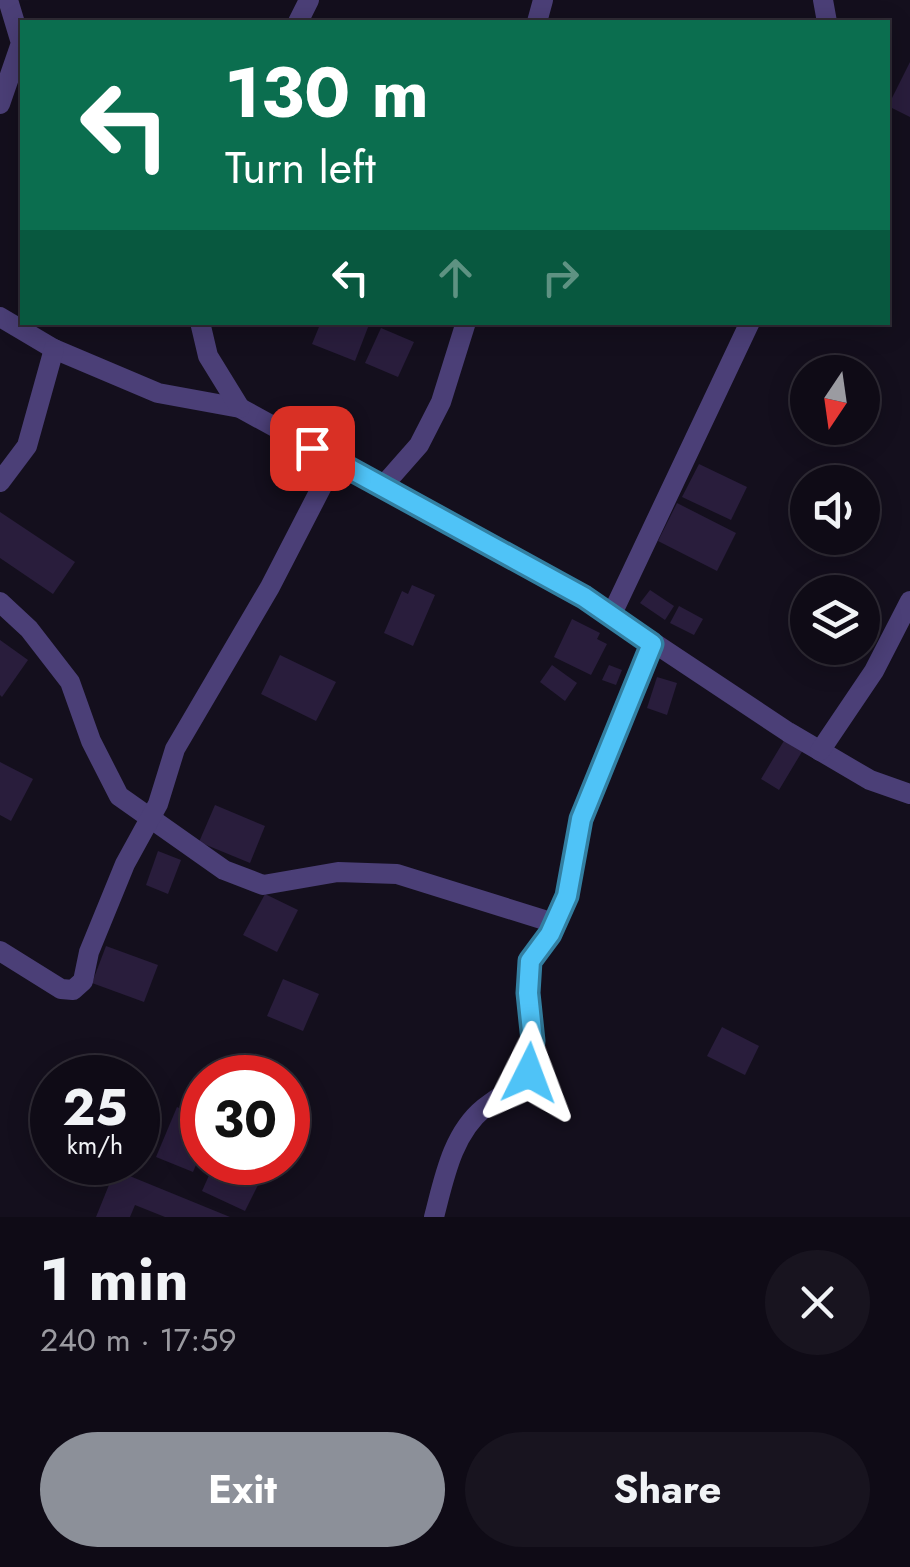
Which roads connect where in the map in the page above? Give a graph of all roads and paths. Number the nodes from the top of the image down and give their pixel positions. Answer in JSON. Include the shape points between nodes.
{"nodes":[{"id":1,"x":8,"y":0,"type":"edge"},
{"id":2,"x":20,"y":36,"type":"edge"},
{"id":3,"x":20,"y":47,"type":"edge"},
{"id":4,"x":0,"y":104,"type":"edge"},
{"id":5,"x":0,"y":316,"type":"edge"},
{"id":6,"x":201,"y":325,"type":"edge"},
{"id":7,"x":465,"y":325,"type":"edge"},
{"id":8,"x":749,"y":325,"type":"edge"},
{"id":9,"x":54,"y":349,"type":"junction"},
{"id":10,"x":240,"y":408,"type":"junction"},
{"id":11,"x":335,"y":461,"type":"junction"},
{"id":12,"x":0,"y":482,"type":"edge"},
{"id":13,"x":382,"y":487,"type":"junction"},
{"id":14,"x":910,"y":601,"type":"edge"},
{"id":15,"x":0,"y":602,"type":"edge"},
{"id":16,"x":611,"y":616,"type":"junction"},
{"id":17,"x":652,"y":644,"type":"junction"},
{"id":18,"x":820,"y":751,"type":"junction"},
{"id":19,"x":910,"y":794,"type":"edge"},
{"id":20,"x":149,"y":821,"type":"junction"},
{"id":21,"x":554,"y":923,"type":"junction"},
{"id":22,"x":0,"y":951,"type":"edge"},
{"id":23,"x":434,"y":1217,"type":"edge"}],
"edges":[{"from":1,"to":2,"type":"street"},
{"from":3,"to":4,"type":"street"},
{"from":5,"to":9,"type":"street"},
{"from":6,"to":10,"type":"street","via":[[208,356]]},
{"from":7,"to":13,"type":"street","via":[[434,416],[419,445]]},
{"from":8,"to":16,"type":"street"},
{"from":9,"to":10,"type":"street","via":[[158,393]]},
{"from":9,"to":12,"type":"street","via":[[27,446]]},
{"from":10,"to":11,"type":"street"},
{"from":11,"to":13,"type":"street"},
{"from":11,"to":20,"type":"street","via":[[175,748]]},
{"from":13,"to":16,"type":"street"},
{"from":14,"to":18,"type":"street","via":[[874,671]]},
{"from":15,"to":20,"type":"street","via":[[70,682],[120,796]]},
{"from":16,"to":17,"type":"street"},
{"from":17,"to":18,"type":"street"},
{"from":17,"to":21,"type":"street","via":[[581,819],[567,896]]},
{"from":18,"to":19,"type":"street"},
{"from":20,"to":21,"type":"street","via":[[253,882],[300,882],[338,872],[398,874]]},
{"from":20,"to":22,"type":"street","via":[[89,952],[83,981],[73,990]]},
{"from":21,"to":23,"type":"street","via":[[530,961],[529,1073],[464,1131]]}]}
